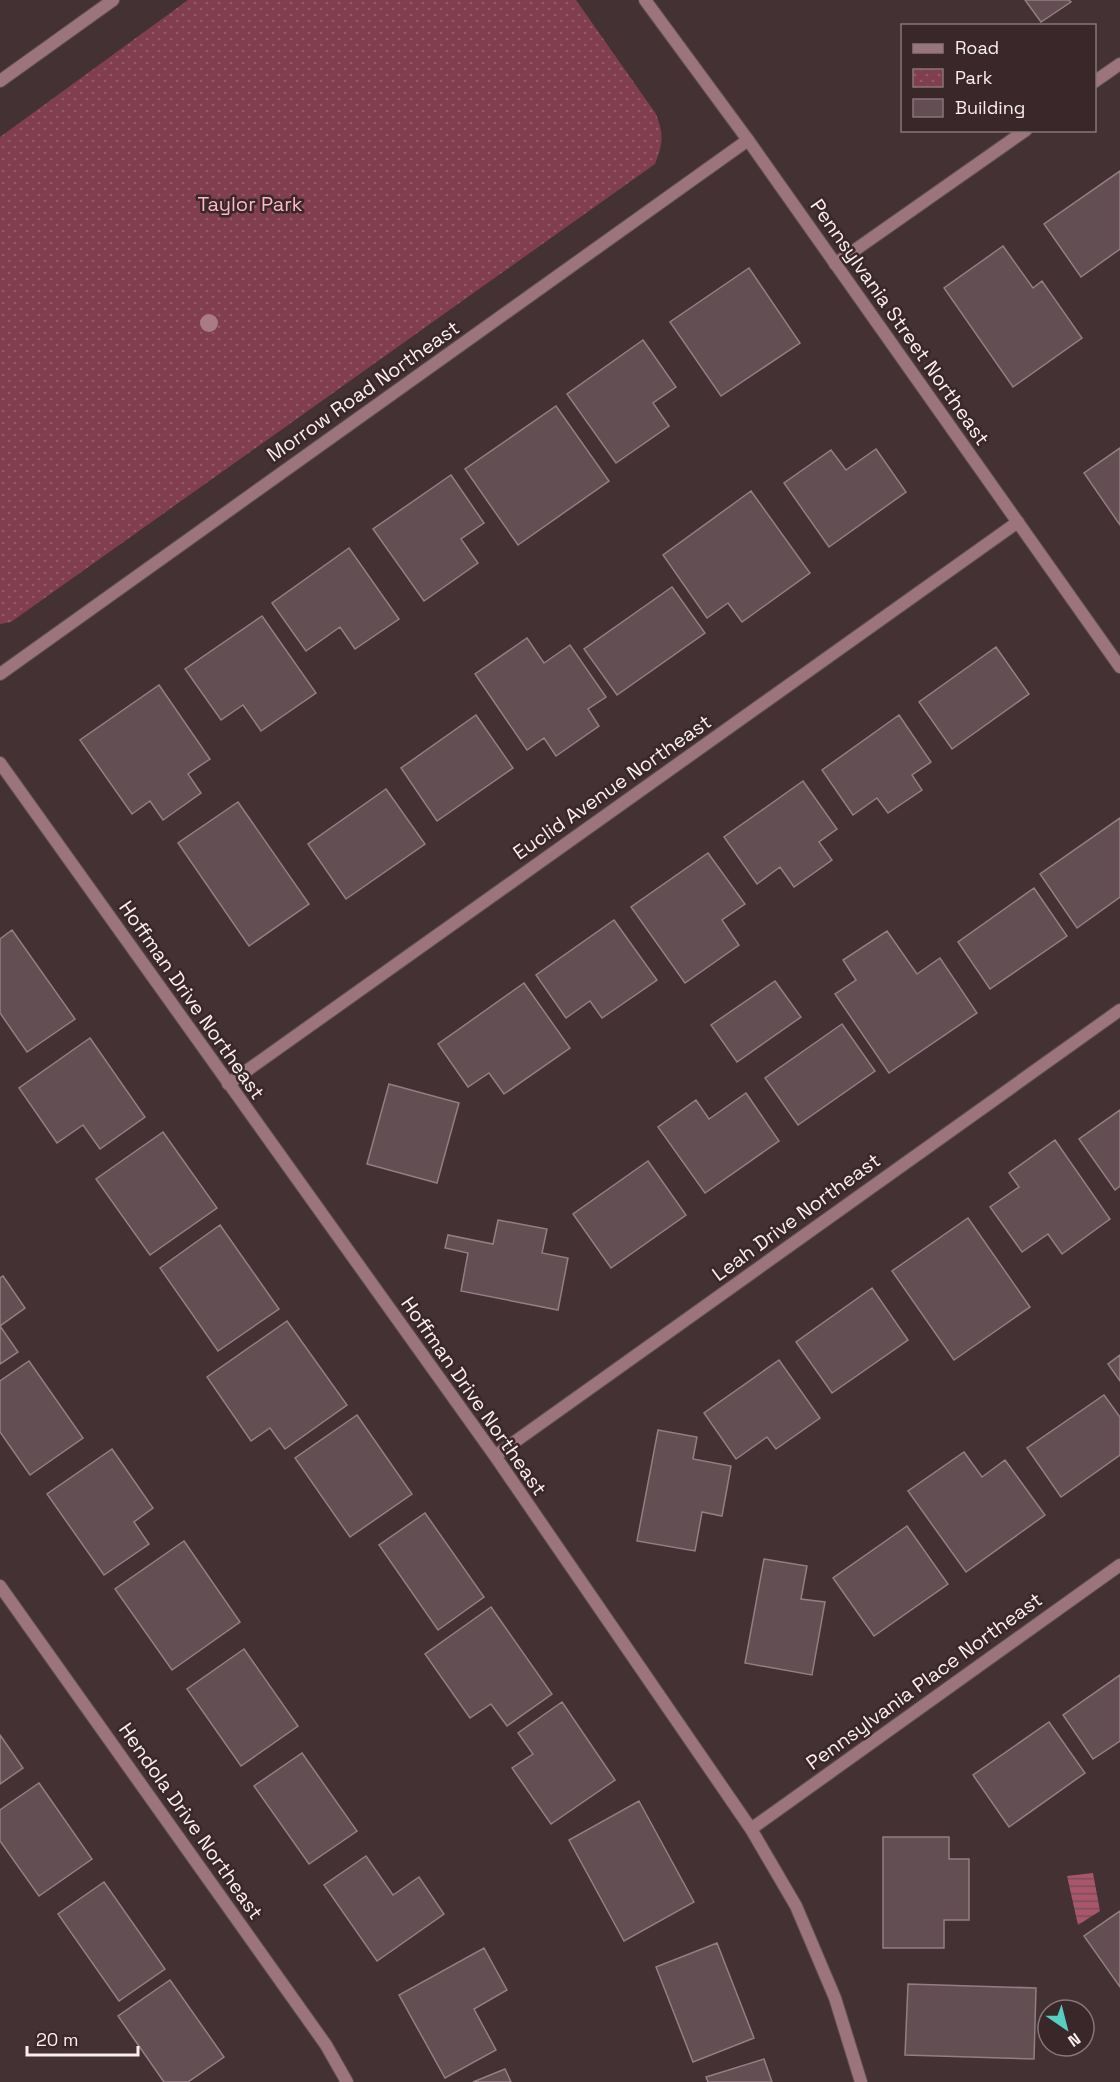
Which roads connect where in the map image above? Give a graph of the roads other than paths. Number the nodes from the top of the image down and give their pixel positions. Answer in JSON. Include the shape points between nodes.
{"nodes":[{"id":1,"x":113,"y":0,"type":"edge"},
{"id":2,"x":645,"y":0,"type":"edge"},
{"id":3,"x":1120,"y":64,"type":"edge"},
{"id":4,"x":0,"y":81,"type":"edge"},
{"id":5,"x":1096,"y":81,"type":"edge"},
{"id":6,"x":1023,"y":132,"type":"edge"},
{"id":7,"x":748,"y":140,"type":"junction"},
{"id":8,"x":835,"y":264,"type":"junction"},
{"id":9,"x":1018,"y":522,"type":"junction"},
{"id":10,"x":1120,"y":667,"type":"edge"},
{"id":11,"x":0,"y":674,"type":"edge"},
{"id":12,"x":0,"y":763,"type":"edge"},
{"id":13,"x":1120,"y":1010,"type":"edge"},
{"id":14,"x":228,"y":1084,"type":"junction"},
{"id":15,"x":495,"y":1456,"type":"junction"},
{"id":16,"x":1120,"y":1565,"type":"edge"},
{"id":17,"x":0,"y":1586,"type":"edge"},
{"id":18,"x":751,"y":1829,"type":"junction"},
{"id":19,"x":347,"y":2082,"type":"edge"},
{"id":20,"x":861,"y":2082,"type":"edge"}],
"edges":[{"from":1,"to":4,"type":"street"},
{"from":2,"to":7,"type":"street","name":"Pennsylvania Street Northeast"},
{"from":3,"to":5,"type":"street"},
{"from":6,"to":8,"type":"street"},
{"from":7,"to":8,"type":"street","name":"Pennsylvania Street Northeast"},
{"from":7,"to":11,"type":"street","name":"Morrow Road Northeast"},
{"from":8,"to":9,"type":"street","name":"Pennsylvania Street Northeast"},
{"from":9,"to":10,"type":"street","name":"Pennsylvania Street Northeast"},
{"from":9,"to":14,"type":"street","name":"Euclid Avenue Northeast"},
{"from":12,"to":14,"type":"street","name":"Hoffman Drive Northeast"},
{"from":13,"to":15,"type":"street","name":"Leah Drive Northeast"},
{"from":14,"to":15,"type":"street","name":"Hoffman Drive Northeast"},
{"from":15,"to":18,"type":"street","name":"Hoffman Drive Northeast"},
{"from":16,"to":18,"type":"street","name":"Pennsylvania Place Northeast"},
{"from":17,"to":19,"type":"street","name":"Hendola Drive Northeast","via":[[326,2045]]},
{"from":18,"to":20,"type":"street","name":"Hoffman Drive Northeast","via":[[796,1906],[835,1998]]}]}
